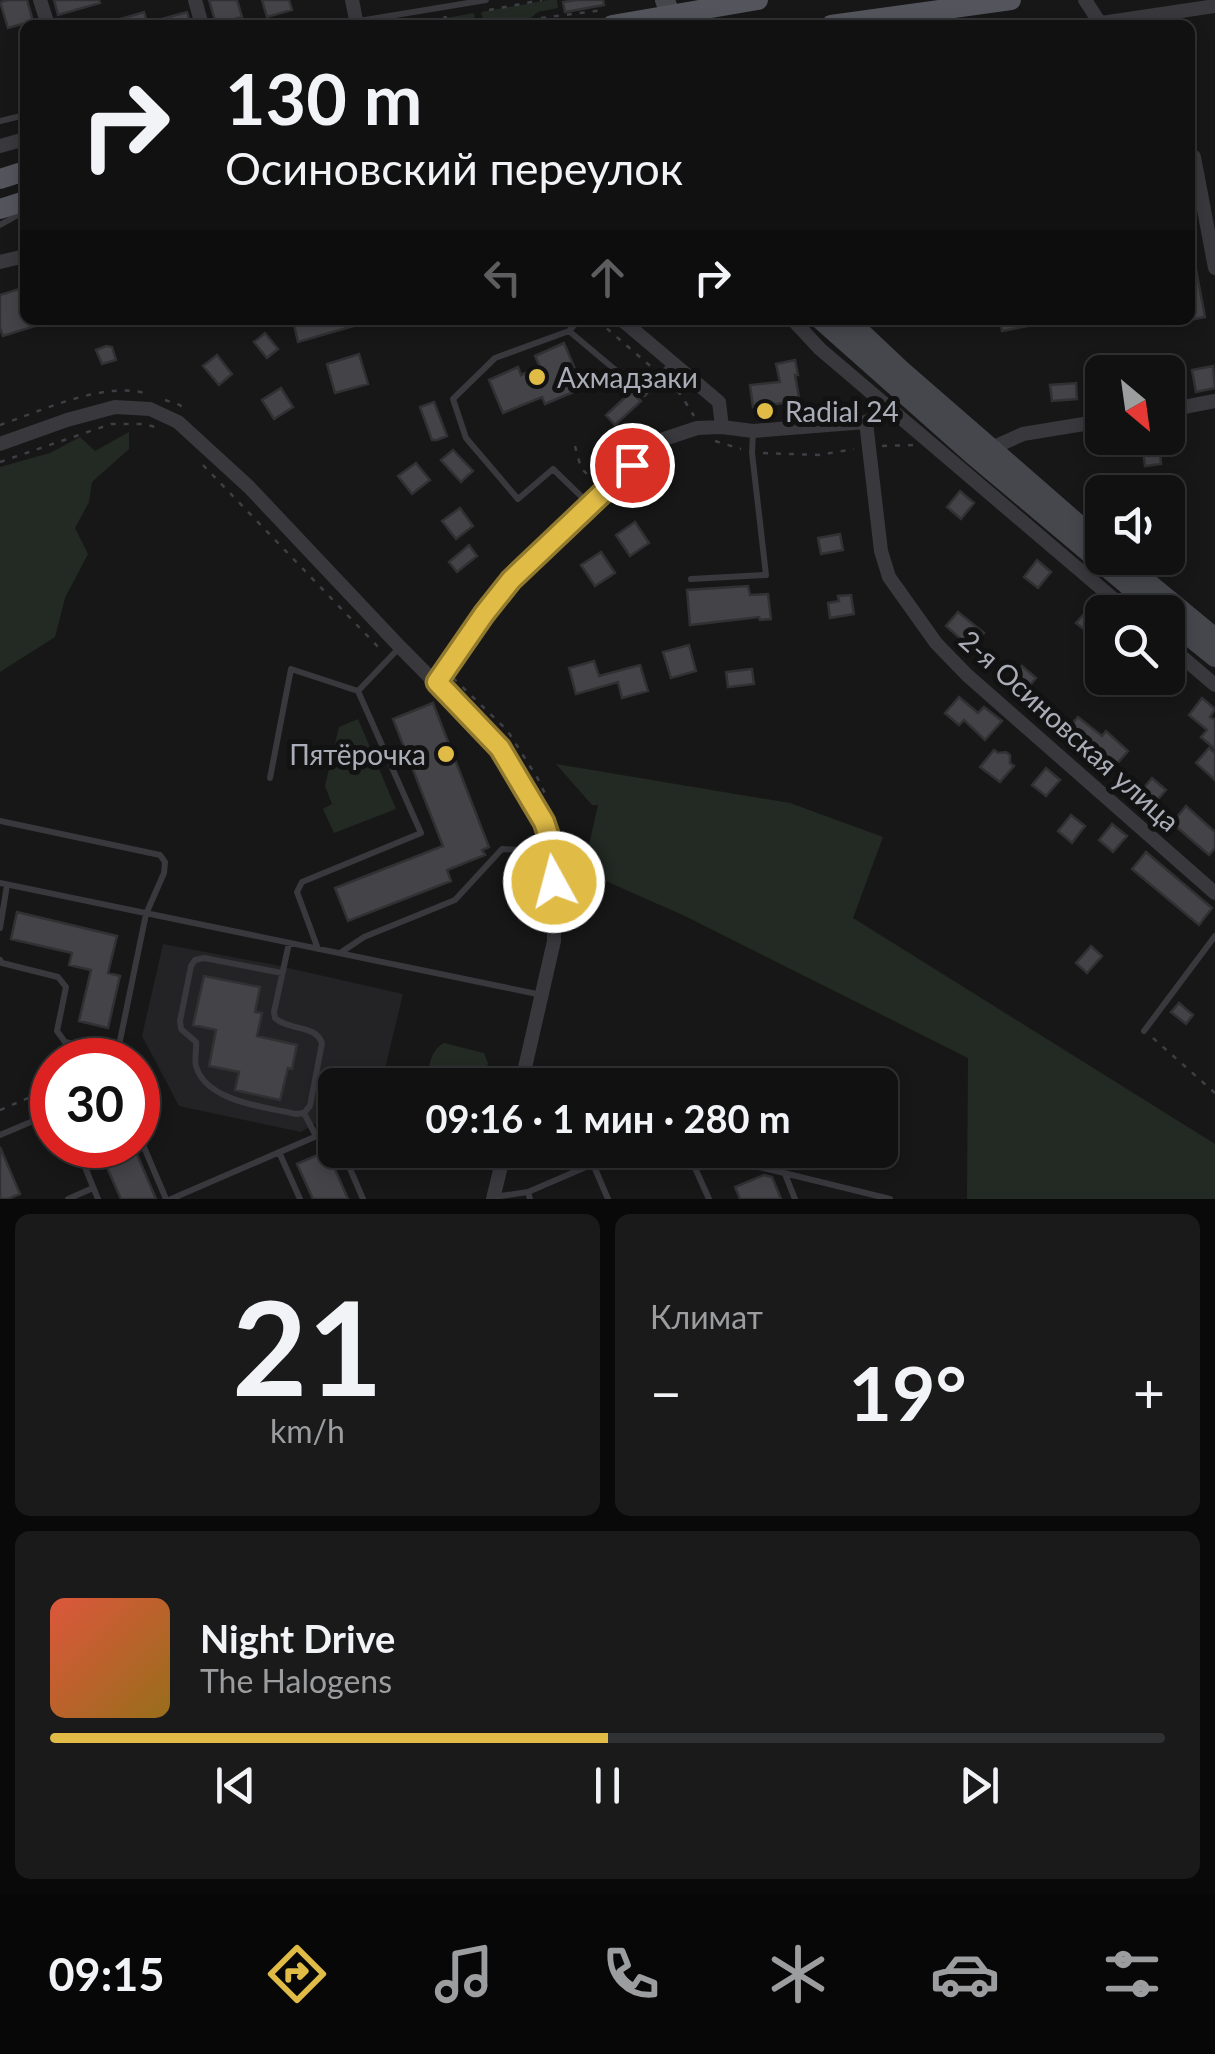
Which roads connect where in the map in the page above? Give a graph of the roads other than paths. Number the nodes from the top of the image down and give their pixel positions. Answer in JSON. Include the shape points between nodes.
{"nodes":[{"id":1,"x":486,"y":0,"type":"edge"},
{"id":2,"x":758,"y":0,"type":"edge"},
{"id":3,"x":1012,"y":0,"type":"edge"},
{"id":4,"x":1215,"y":6,"type":"edge"},
{"id":5,"x":667,"y":7,"type":"edge"},
{"id":6,"x":374,"y":20,"type":"edge"},
{"id":7,"x":627,"y":20,"type":"edge"},
{"id":8,"x":866,"y":20,"type":"edge"},
{"id":9,"x":1121,"y":20,"type":"edge"},
{"id":10,"x":1195,"y":162,"type":"edge"},
{"id":11,"x":1215,"y":268,"type":"edge"},
{"id":12,"x":575,"y":325,"type":"edge"},
{"id":13,"x":628,"y":325,"type":"edge"},
{"id":14,"x":798,"y":325,"type":"edge"},
{"id":15,"x":827,"y":325,"type":"edge"},
{"id":16,"x":853,"y":325,"type":"edge"},
{"id":17,"x":570,"y":331,"type":"junction"},
{"id":18,"x":672,"y":363,"type":"junction"},
{"id":19,"x":1215,"y":401,"type":"edge"},
{"id":20,"x":1185,"y":407,"type":"edge"},
{"id":21,"x":890,"y":410,"type":"junction"},
{"id":22,"x":866,"y":422,"type":"junction"},
{"id":23,"x":1085,"y":424,"type":"edge"},
{"id":24,"x":753,"y":431,"type":"junction"},
{"id":25,"x":719,"y":434,"type":"junction"},
{"id":26,"x":0,"y":444,"type":"edge"},
{"id":27,"x":992,"y":448,"type":"junction"},
{"id":28,"x":589,"y":504,"type":"junction"},
{"id":29,"x":1085,"y":530,"type":"edge"},
{"id":30,"x":1136,"y":575,"type":"edge"},
{"id":31,"x":691,"y":580,"type":"dead end"},
{"id":32,"x":1110,"y":595,"type":"edge"},
{"id":33,"x":1140,"y":595,"type":"edge"},
{"id":34,"x":1207,"y":640,"type":"edge"},
{"id":35,"x":400,"y":647,"type":"junction"},
{"id":36,"x":1215,"y":657,"type":"edge"},
{"id":37,"x":1185,"y":660,"type":"edge"},
{"id":38,"x":442,"y":677,"type":"junction"},
{"id":39,"x":1215,"y":685,"type":"edge"},
{"id":40,"x":358,"y":691,"type":"junction"},
{"id":41,"x":270,"y":778,"type":"dead end"},
{"id":42,"x":0,"y":821,"type":"edge"},
{"id":43,"x":554,"y":852,"type":"junction"},
{"id":44,"x":4,"y":884,"type":"edge"},
{"id":45,"x":1215,"y":893,"type":"edge"},
{"id":46,"x":146,"y":914,"type":"junction"},
{"id":47,"x":0,"y":928,"type":"edge"},
{"id":48,"x":1215,"y":936,"type":"edge"},
{"id":49,"x":289,"y":943,"type":"junction"},
{"id":50,"x":318,"y":949,"type":"junction"},
{"id":51,"x":339,"y":954,"type":"junction"},
{"id":52,"x":0,"y":960,"type":"edge"},
{"id":53,"x":282,"y":973,"type":"junction"},
{"id":54,"x":543,"y":995,"type":"junction"},
{"id":55,"x":1144,"y":1030,"type":"road end"},
{"id":56,"x":61,"y":1038,"type":"edge"},
{"id":57,"x":120,"y":1038,"type":"edge"},
{"id":58,"x":525,"y":1068,"type":"edge"},
{"id":59,"x":304,"y":1113,"type":"junction"},
{"id":60,"x":30,"y":1123,"type":"edge"},
{"id":61,"x":0,"y":1135,"type":"edge"},
{"id":62,"x":316,"y":1136,"type":"joint"},
{"id":63,"x":280,"y":1152,"type":"junction"},
{"id":64,"x":85,"y":1168,"type":"edge"},
{"id":65,"x":154,"y":1168,"type":"edge"},
{"id":66,"x":350,"y":1168,"type":"edge"},
{"id":67,"x":500,"y":1168,"type":"edge"},
{"id":68,"x":585,"y":1168,"type":"edge"},
{"id":69,"x":595,"y":1168,"type":"edge"},
{"id":70,"x":696,"y":1168,"type":"edge"},
{"id":71,"x":763,"y":1168,"type":"edge"},
{"id":72,"x":784,"y":1173,"type":"junction"},
{"id":73,"x":93,"y":1188,"type":"junction"},
{"id":74,"x":529,"y":1196,"type":"edge"},
{"id":75,"x":492,"y":1198,"type":"edge"},
{"id":76,"x":68,"y":1199,"type":"edge"},
{"id":77,"x":98,"y":1199,"type":"edge"},
{"id":78,"x":169,"y":1199,"type":"edge"},
{"id":79,"x":300,"y":1199,"type":"edge"},
{"id":80,"x":363,"y":1199,"type":"edge"},
{"id":81,"x":608,"y":1199,"type":"edge"},
{"id":82,"x":709,"y":1199,"type":"edge"},
{"id":83,"x":794,"y":1199,"type":"edge"},
{"id":84,"x":890,"y":1199,"type":"edge"}],
"edges":[{"from":1,"to":6,"type":"lane"},
{"from":2,"to":5,"type":"main road"},
{"from":3,"to":8,"type":"main road"},
{"from":4,"to":9,"type":"street"},
{"from":5,"to":7,"type":"main road"},
{"from":10,"to":11,"type":"street"},
{"from":12,"to":17,"type":"lane"},
{"from":13,"to":18,"type":"street"},
{"from":14,"to":21,"type":"street"},
{"from":15,"to":33,"type":"street"},
{"from":16,"to":27,"type":"street"},
{"from":17,"to":18,"type":"lane","via":[[644,394]]},
{"from":17,"to":28,"type":"lane","via":[[494,358],[453,399],[466,438],[518,499],[553,469]]},
{"from":18,"to":25,"type":"street","via":[[719,402]]},
{"from":19,"to":20,"type":"street"},
{"from":21,"to":22,"type":"street"},
{"from":21,"to":32,"type":"street"},
{"from":22,"to":24,"type":"street"},
{"from":22,"to":45,"type":"street","name":"2-я Осиновская улица","via":[[889,577],[936,643]]},
{"from":23,"to":27,"type":"street","via":[[1023,434]]},
{"from":24,"to":25,"type":"street"},
{"from":24,"to":31,"type":"lane","via":[[766,575]]},
{"from":25,"to":28,"type":"street","via":[[697,428],[661,440]]},
{"from":26,"to":35,"type":"street","via":[[116,407],[150,409],[178,422]]},
{"from":27,"to":29,"type":"street"},
{"from":28,"to":38,"type":"street","via":[[511,580]]},
{"from":30,"to":34,"type":"street"},
{"from":34,"to":36,"type":"street"},
{"from":35,"to":38,"type":"street"},
{"from":35,"to":40,"type":"lane"},
{"from":37,"to":39,"type":"street"},
{"from":38,"to":43,"type":"street","via":[[500,748]]},
{"from":40,"to":41,"type":"lane","via":[[292,669]]},
{"from":40,"to":50,"type":"lane","via":[[421,834],[302,882],[297,892]]},
{"from":42,"to":46,"type":"lane","via":[[160,855],[164,872]]},
{"from":43,"to":51,"type":"lane","via":[[502,849],[455,900]]},
{"from":43,"to":54,"type":"street","via":[[554,941]]},
{"from":44,"to":46,"type":"lane"},
{"from":44,"to":47,"type":"lane"},
{"from":46,"to":49,"type":"lane"},
{"from":46,"to":57,"type":"lane"},
{"from":48,"to":55,"type":"lane"},
{"from":49,"to":50,"type":"lane"},
{"from":49,"to":53,"type":"lane"},
{"from":50,"to":51,"type":"lane"},
{"from":51,"to":54,"type":"lane"},
{"from":52,"to":56,"type":"lane","via":[[58,977],[66,987]]},
{"from":53,"to":59,"type":"lane","via":[[275,1018],[316,1032],[322,1044]]},
{"from":53,"to":59,"type":"lane","via":[[195,960],[180,1029],[196,1042],[196,1068],[219,1094]]},
{"from":54,"to":58,"type":"street"},
{"from":59,"to":62,"type":"lane"},
{"from":60,"to":61,"type":"lane"},
{"from":62,"to":63,"type":"lane"},
{"from":63,"to":78,"type":"lane"},
{"from":63,"to":79,"type":"lane"},
{"from":64,"to":73,"type":"lane"},
{"from":65,"to":78,"type":"lane"},
{"from":66,"to":80,"type":"lane"},
{"from":67,"to":75,"type":"street"},
{"from":68,"to":74,"type":"lane"},
{"from":69,"to":81,"type":"lane"},
{"from":70,"to":82,"type":"lane"},
{"from":71,"to":72,"type":"lane"},
{"from":72,"to":83,"type":"lane"},
{"from":72,"to":84,"type":"lane"},
{"from":73,"to":76,"type":"lane"},
{"from":73,"to":77,"type":"lane"},
{"from":74,"to":75,"type":"lane"}]}
